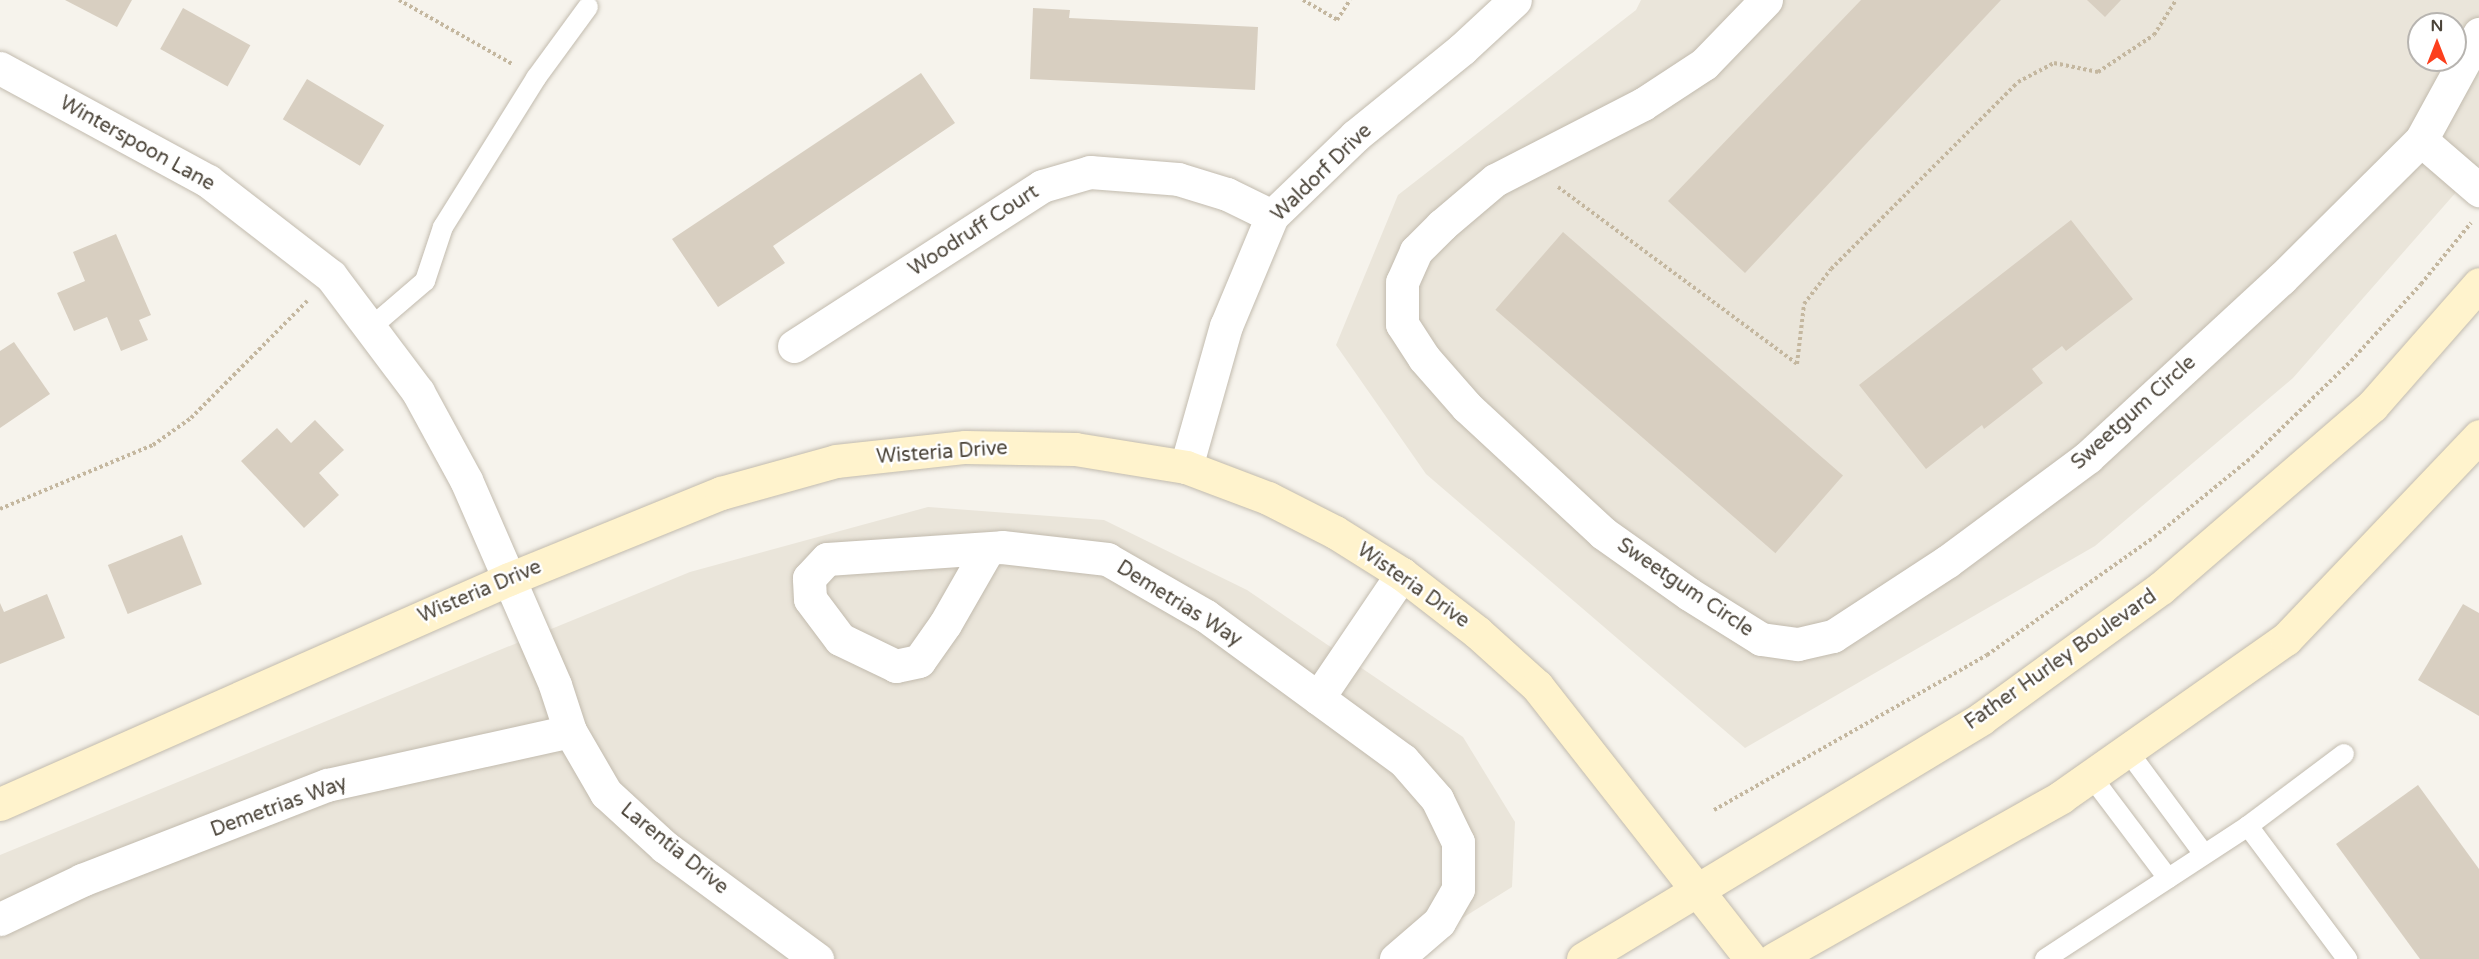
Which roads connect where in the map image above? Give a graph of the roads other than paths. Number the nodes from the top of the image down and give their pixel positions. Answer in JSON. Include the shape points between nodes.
{"nodes":[{"id":1,"x":1515,"y":0,"type":"edge"},
{"id":2,"x":1766,"y":0,"type":"edge"},
{"id":3,"x":588,"y":7,"type":"dead end"},
{"id":4,"x":2479,"y":34,"type":"edge"},
{"id":5,"x":0,"y":68,"type":"edge"},
{"id":6,"x":2421,"y":140,"type":"junction"},
{"id":7,"x":2479,"y":190,"type":"edge"},
{"id":8,"x":1272,"y":216,"type":"junction"},
{"id":9,"x":2479,"y":284,"type":"edge"},
{"id":10,"x":369,"y":329,"type":"junction"},
{"id":11,"x":795,"y":346,"type":"dead end"},
{"id":12,"x":2479,"y":436,"type":"edge"},
{"id":13,"x":1186,"y":467,"type":"junction"},
{"id":14,"x":988,"y":549,"type":"junction"},
{"id":15,"x":1402,"y":574,"type":"junction"},
{"id":16,"x":509,"y":579,"type":"junction"},
{"id":17,"x":1318,"y":698,"type":"junction"},
{"id":18,"x":570,"y":730,"type":"junction"},
{"id":19,"x":2127,"y":750,"type":"junction"},
{"id":20,"x":2344,"y":753,"type":"dead end"},
{"id":21,"x":2091,"y":776,"type":"junction"},
{"id":22,"x":0,"y":804,"type":"edge"},
{"id":23,"x":2248,"y":826,"type":"junction"},
{"id":24,"x":2204,"y":854,"type":"junction"},
{"id":25,"x":2168,"y":878,"type":"junction"},
{"id":26,"x":1699,"y":891,"type":"junction"},
{"id":27,"x":0,"y":919,"type":"edge"},
{"id":28,"x":817,"y":959,"type":"edge"},
{"id":29,"x":1396,"y":959,"type":"edge"},
{"id":30,"x":1583,"y":959,"type":"edge"},
{"id":31,"x":1751,"y":959,"type":"edge"},
{"id":32,"x":1774,"y":959,"type":"edge"},
{"id":33,"x":2045,"y":959,"type":"edge"},
{"id":34,"x":2347,"y":959,"type":"edge"}],
"edges":[{"from":1,"to":8,"type":"street","name":"Waldorf Drive","via":[[1356,136]]},
{"from":2,"to":6,"type":"street","name":"Sweetgum Circle","via":[[1704,64],[1643,104],[1495,180],[1416,251],[1402,282],[1402,324],[1424,358],[1467,407],[1603,533],[1761,639],[1798,644],[1833,636],[1948,561],[2088,457],[2281,279]]},
{"from":3,"to":10,"type":"lane","via":[[536,78],[443,226],[425,281]]},
{"from":4,"to":6,"type":"street","name":"Sweetgum Circle"},
{"from":5,"to":10,"type":"street","name":"Winterspoon Lane","via":[[208,181],[331,276]]},
{"from":6,"to":7,"type":"street"},
{"from":8,"to":11,"type":"street","name":"Woodruff Court","via":[[1227,194],[1178,179],[1090,172],[1042,186]]},
{"from":8,"to":13,"type":"street","name":"Waldorf Drive","via":[[1226,326]]},
{"from":9,"to":26,"type":"main road","name":"Father Hurley Boulevard","via":[[2372,405],[2161,588],[1982,718],[1781,837]]},
{"from":10,"to":16,"type":"street","name":"Winterspoon Lane","via":[[418,392],[466,480]]},
{"from":12,"to":19,"type":"main road","via":[[2286,639]]},
{"from":13,"to":15,"type":"main road","name":"Wisteria Drive","via":[[1268,498],[1335,532]]},
{"from":13,"to":16,"type":"main road","name":"Wisteria Drive","via":[[1075,449],[976,447],[836,461],[721,492]]},
{"from":14,"to":14,"type":"street","name":"Demetrias Way","via":[[919,661],[896,666],[840,639],[810,599],[809,578],[827,559]]},
{"from":14,"to":17,"type":"street","name":"Demetrias Way","via":[[1002,547],[1107,559],[1206,616]]},
{"from":15,"to":17,"type":"street"},
{"from":15,"to":26,"type":"main road","name":"Wisteria Drive","via":[[1477,632],[1537,686]]},
{"from":16,"to":18,"type":"street","name":"Larentia Drive"},
{"from":16,"to":22,"type":"main road","name":"Wisteria Drive"},
{"from":17,"to":29,"type":"street","name":"Demetrias Way","via":[[1403,760],[1437,800],[1458,842],[1458,889],[1439,922]]},
{"from":18,"to":27,"type":"street","name":"Demetrias Way","via":[[327,785],[82,880]]},
{"from":18,"to":28,"type":"street","name":"Larentia Drive","via":[[606,793],[665,847]]},
{"from":19,"to":21,"type":"main road"},
{"from":19,"to":24,"type":"lane"},
{"from":20,"to":23,"type":"lane"},
{"from":21,"to":25,"type":"lane"},
{"from":21,"to":32,"type":"main road","via":[[2061,797]]},
{"from":23,"to":24,"type":"lane"},
{"from":23,"to":34,"type":"lane"},
{"from":24,"to":25,"type":"lane"},
{"from":25,"to":33,"type":"lane"},
{"from":26,"to":30,"type":"main road","name":"Father Hurley Boulevard"},
{"from":26,"to":31,"type":"main road","name":"Wisteria Drive"}]}
